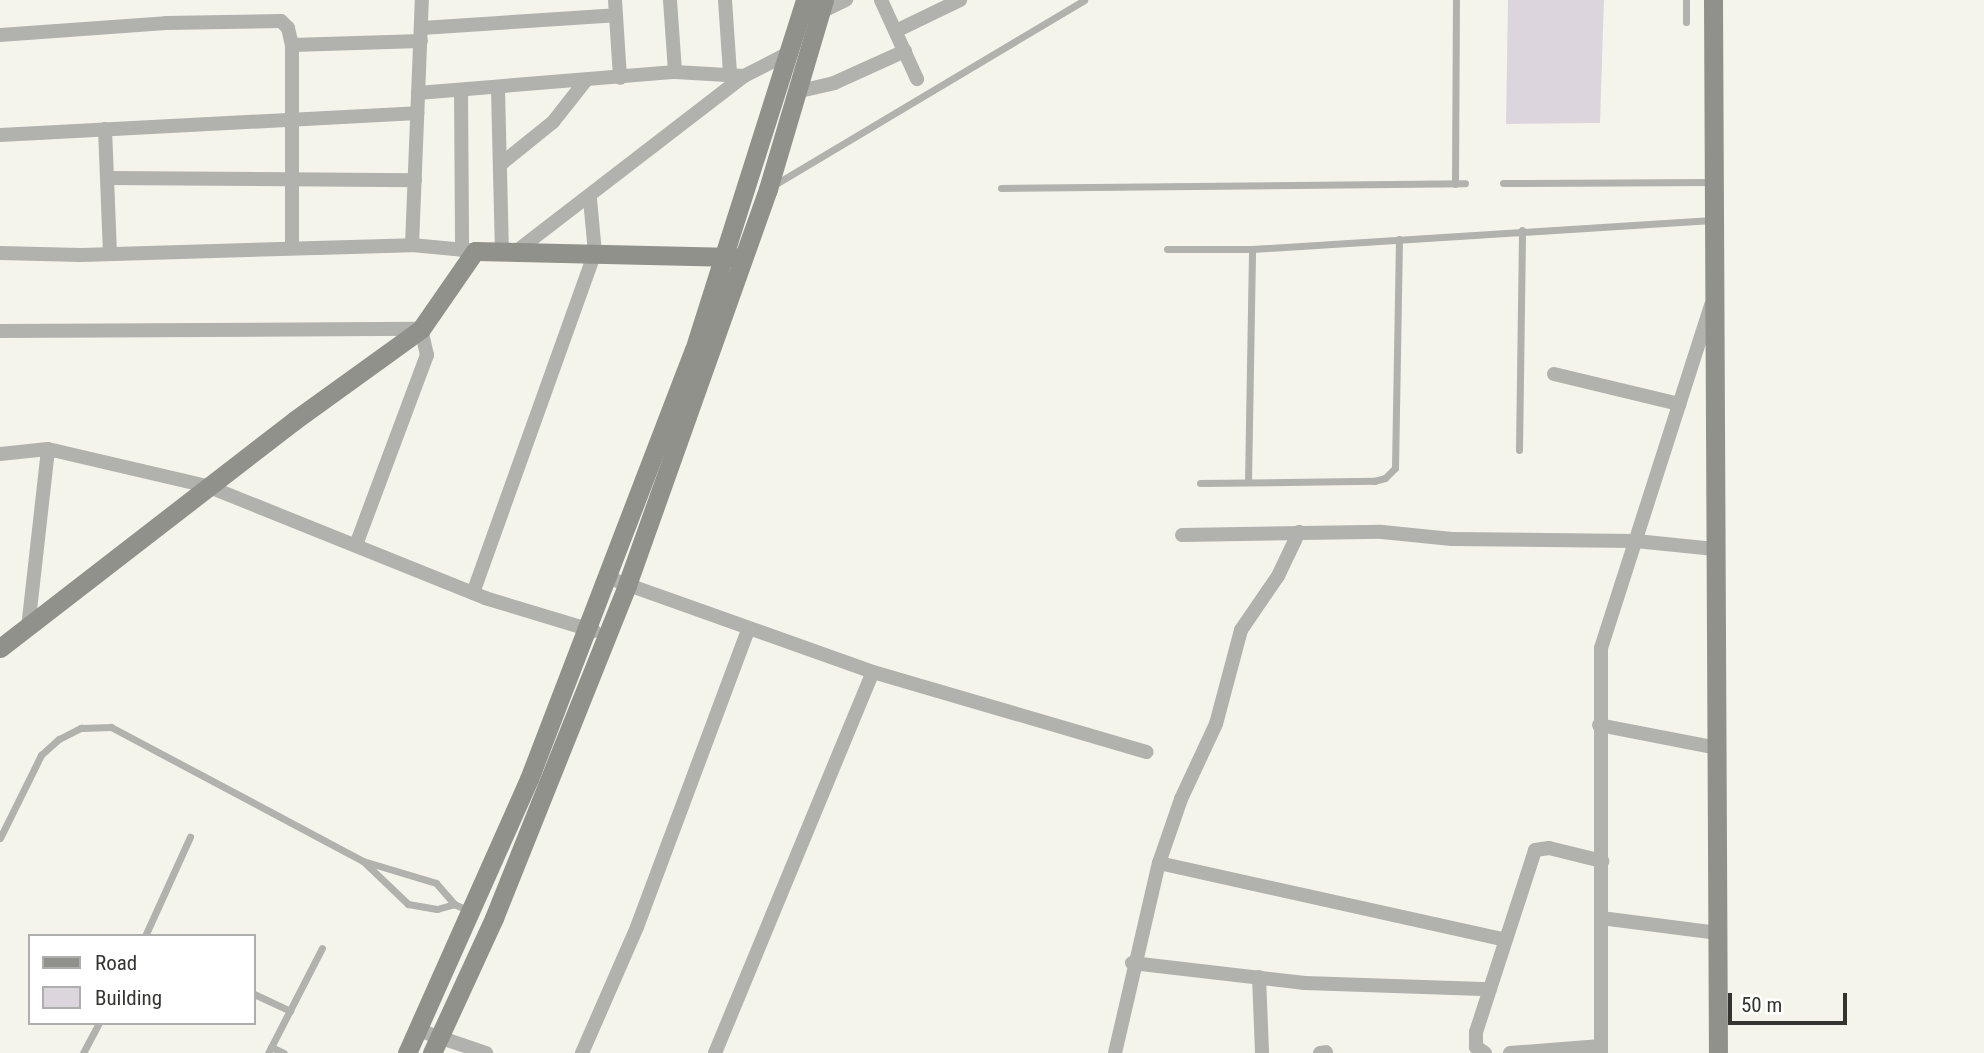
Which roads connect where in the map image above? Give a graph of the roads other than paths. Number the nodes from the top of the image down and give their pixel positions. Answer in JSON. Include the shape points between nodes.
{"nodes":[{"id":1,"x":422,"y":0,"type":"edge"},
{"id":2,"x":670,"y":0,"type":"edge"},
{"id":3,"x":726,"y":0,"type":"edge"},
{"id":4,"x":846,"y":0,"type":"edge"},
{"id":5,"x":881,"y":0,"type":"edge"},
{"id":6,"x":960,"y":0,"type":"edge"},
{"id":7,"x":1084,"y":0,"type":"edge"},
{"id":8,"x":1456,"y":0,"type":"edge"},
{"id":9,"x":1686,"y":0,"type":"edge"},
{"id":10,"x":1713,"y":0,"type":"edge"},
{"id":11,"x":811,"y":3,"type":"edge"},
{"id":12,"x":615,"y":7,"type":"edge"},
{"id":13,"x":1686,"y":22,"type":"dead end"},
{"id":14,"x":898,"y":30,"type":"junction"},
{"id":15,"x":421,"y":34,"type":"junction"},
{"id":16,"x":0,"y":35,"type":"edge"},
{"id":17,"x":292,"y":46,"type":"junction"},
{"id":18,"x":905,"y":51,"type":"junction"},
{"id":19,"x":791,"y":52,"type":"junction"},
{"id":20,"x":674,"y":72,"type":"junction"},
{"id":21,"x":737,"y":75,"type":"junction"},
{"id":22,"x":620,"y":78,"type":"junction"},
{"id":23,"x":917,"y":79,"type":"dead end"},
{"id":24,"x":586,"y":80,"type":"junction"},
{"id":25,"x":498,"y":90,"type":"junction"},
{"id":26,"x":461,"y":91,"type":"junction"},
{"id":27,"x":800,"y":91,"type":"junction"},
{"id":28,"x":418,"y":93,"type":"junction"},
{"id":29,"x":418,"y":113,"type":"junction"},
{"id":30,"x":290,"y":119,"type":"junction"},
{"id":31,"x":105,"y":129,"type":"junction"},
{"id":32,"x":0,"y":135,"type":"edge"},
{"id":33,"x":501,"y":164,"type":"junction"},
{"id":34,"x":107,"y":178,"type":"junction"},
{"id":35,"x":290,"y":180,"type":"junction"},
{"id":36,"x":415,"y":180,"type":"junction"},
{"id":37,"x":1714,"y":182,"type":"junction"},
{"id":38,"x":1465,"y":183,"type":"dead end"},
{"id":39,"x":1503,"y":183,"type":"dead end"},
{"id":40,"x":1455,"y":184,"type":"junction"},
{"id":41,"x":1001,"y":188,"type":"dead end"},
{"id":42,"x":768,"y":189,"type":"junction"},
{"id":43,"x":590,"y":199,"type":"junction"},
{"id":44,"x":1714,"y":220,"type":"junction"},
{"id":45,"x":1522,"y":230,"type":"junction"},
{"id":46,"x":1399,"y":239,"type":"junction"},
{"id":47,"x":412,"y":245,"type":"junction"},
{"id":48,"x":292,"y":246,"type":"junction"},
{"id":49,"x":1167,"y":249,"type":"dead end"},
{"id":50,"x":1252,"y":249,"type":"junction"},
{"id":51,"x":468,"y":250,"type":"junction"},
{"id":52,"x":510,"y":251,"type":"junction"},
{"id":53,"x":0,"y":253,"type":"edge"},
{"id":54,"x":110,"y":254,"type":"junction"},
{"id":55,"x":595,"y":254,"type":"junction"},
{"id":56,"x":734,"y":257,"type":"junction"},
{"id":57,"x":1712,"y":300,"type":"junction"},
{"id":58,"x":421,"y":329,"type":"junction"},
{"id":59,"x":0,"y":331,"type":"edge"},
{"id":60,"x":1554,"y":374,"type":"dead end"},
{"id":61,"x":1679,"y":404,"type":"junction"},
{"id":62,"x":48,"y":449,"type":"junction"},
{"id":63,"x":1519,"y":450,"type":"dead end"},
{"id":64,"x":0,"y":454,"type":"edge"},
{"id":65,"x":1248,"y":482,"type":"junction"},
{"id":66,"x":1200,"y":483,"type":"dead end"},
{"id":67,"x":207,"y":486,"type":"junction"},
{"id":68,"x":1299,"y":532,"type":"junction"},
{"id":69,"x":1182,"y":536,"type":"dead end"},
{"id":70,"x":1636,"y":541,"type":"junction"},
{"id":71,"x":356,"y":545,"type":"junction"},
{"id":72,"x":1715,"y":550,"type":"junction"},
{"id":73,"x":606,"y":577,"type":"junction"},
{"id":74,"x":626,"y":585,"type":"junction"},
{"id":75,"x":473,"y":593,"type":"junction"},
{"id":76,"x":27,"y":628,"type":"junction"},
{"id":77,"x":586,"y":629,"type":"junction"},
{"id":78,"x":748,"y":630,"type":"junction"},
{"id":79,"x":607,"y":635,"type":"junction"},
{"id":80,"x":0,"y":648,"type":"edge"},
{"id":81,"x":873,"y":672,"type":"junction"},
{"id":82,"x":1599,"y":725,"type":"junction"},
{"id":83,"x":1717,"y":748,"type":"junction"},
{"id":84,"x":1147,"y":752,"type":"dead end"},
{"id":85,"x":190,"y":837,"type":"dead end"},
{"id":86,"x":0,"y":838,"type":"edge"},
{"id":87,"x":363,"y":861,"type":"junction"},
{"id":88,"x":1602,"y":861,"type":"junction"},
{"id":89,"x":1159,"y":863,"type":"junction"},
{"id":90,"x":462,"y":907,"type":"junction"},
{"id":91,"x":1601,"y":918,"type":"junction"},
{"id":92,"x":1718,"y":933,"type":"junction"},
{"id":93,"x":146,"y":934,"type":"edge"},
{"id":94,"x":1505,"y":940,"type":"junction"},
{"id":95,"x":322,"y":948,"type":"dead end"},
{"id":96,"x":1132,"y":963,"type":"junction"},
{"id":97,"x":1259,"y":978,"type":"junction"},
{"id":98,"x":1490,"y":989,"type":"junction"},
{"id":99,"x":256,"y":995,"type":"edge"},
{"id":100,"x":290,"y":1012,"type":"junction"},
{"id":101,"x":98,"y":1025,"type":"edge"},
{"id":102,"x":418,"y":1030,"type":"junction"},
{"id":103,"x":436,"y":1045,"type":"edge"},
{"id":104,"x":270,"y":1050,"type":"edge"},
{"id":105,"x":1601,"y":1050,"type":"edge"},
{"id":106,"x":83,"y":1053,"type":"edge"},
{"id":107,"x":284,"y":1053,"type":"edge"},
{"id":108,"x":407,"y":1053,"type":"edge"},
{"id":109,"x":486,"y":1053,"type":"edge"},
{"id":110,"x":582,"y":1053,"type":"edge"},
{"id":111,"x":715,"y":1053,"type":"edge"},
{"id":112,"x":1115,"y":1053,"type":"edge"},
{"id":113,"x":1262,"y":1053,"type":"edge"},
{"id":114,"x":1485,"y":1053,"type":"edge"},
{"id":115,"x":1510,"y":1053,"type":"edge"},
{"id":116,"x":1718,"y":1053,"type":"edge"}],
"edges":[{"from":1,"to":15,"type":"street"},
{"from":2,"to":20,"type":"street"},
{"from":3,"to":21,"type":"street"},
{"from":4,"to":11,"type":"street"},
{"from":5,"to":14,"type":"street"},
{"from":6,"to":14,"type":"street"},
{"from":7,"to":42,"type":"lane"},
{"from":8,"to":40,"type":"lane"},
{"from":9,"to":13,"type":"lane"},
{"from":10,"to":37,"type":"street"},
{"from":11,"to":19,"type":"street"},
{"from":11,"to":27,"type":"street"},
{"from":12,"to":15,"type":"street"},
{"from":12,"to":22,"type":"street"},
{"from":14,"to":18,"type":"street"},
{"from":15,"to":17,"type":"street"},
{"from":15,"to":28,"type":"street"},
{"from":16,"to":17,"type":"street","via":[[265,19],[281,21],[288,28]]},
{"from":17,"to":30,"type":"street"},
{"from":18,"to":23,"type":"street"},
{"from":18,"to":27,"type":"street","via":[[845,78]]},
{"from":19,"to":21,"type":"street"},
{"from":19,"to":56,"type":"street"},
{"from":20,"to":21,"type":"street"},
{"from":20,"to":22,"type":"street"},
{"from":21,"to":43,"type":"street"},
{"from":22,"to":24,"type":"street"},
{"from":24,"to":25,"type":"street"},
{"from":24,"to":33,"type":"street","via":[[553,122]]},
{"from":25,"to":26,"type":"street"},
{"from":25,"to":33,"type":"street"},
{"from":26,"to":28,"type":"street"},
{"from":26,"to":51,"type":"street"},
{"from":27,"to":42,"type":"street"},
{"from":28,"to":29,"type":"street"},
{"from":29,"to":30,"type":"street"},
{"from":29,"to":36,"type":"street"},
{"from":30,"to":31,"type":"street"},
{"from":30,"to":35,"type":"street"},
{"from":31,"to":32,"type":"street"},
{"from":31,"to":34,"type":"street"},
{"from":33,"to":52,"type":"street"},
{"from":34,"to":35,"type":"street"},
{"from":34,"to":54,"type":"street"},
{"from":35,"to":36,"type":"street"},
{"from":35,"to":48,"type":"street"},
{"from":36,"to":47,"type":"street"},
{"from":37,"to":39,"type":"lane"},
{"from":37,"to":44,"type":"street"},
{"from":38,"to":40,"type":"lane"},
{"from":40,"to":41,"type":"lane"},
{"from":42,"to":56,"type":"street"},
{"from":43,"to":52,"type":"street"},
{"from":43,"to":55,"type":"street"},
{"from":44,"to":45,"type":"lane"},
{"from":44,"to":57,"type":"street"},
{"from":45,"to":46,"type":"lane"},
{"from":45,"to":63,"type":"lane"},
{"from":46,"to":50,"type":"lane"},
{"from":46,"to":65,"type":"lane","via":[[1395,468],[1374,481]]},
{"from":47,"to":48,"type":"street"},
{"from":47,"to":51,"type":"street"},
{"from":48,"to":54,"type":"street"},
{"from":49,"to":50,"type":"lane"},
{"from":50,"to":65,"type":"lane"},
{"from":51,"to":52,"type":"street"},
{"from":51,"to":58,"type":"street"},
{"from":52,"to":55,"type":"street"},
{"from":53,"to":54,"type":"street"},
{"from":55,"to":56,"type":"street"},
{"from":55,"to":75,"type":"street"},
{"from":56,"to":73,"type":"street"},
{"from":56,"to":74,"type":"street"},
{"from":57,"to":61,"type":"street"},
{"from":57,"to":72,"type":"street"},
{"from":58,"to":59,"type":"street"},
{"from":58,"to":67,"type":"street"},
{"from":58,"to":71,"type":"street","via":[[427,355]]},
{"from":60,"to":61,"type":"street"},
{"from":61,"to":70,"type":"street"},
{"from":62,"to":64,"type":"street"},
{"from":62,"to":67,"type":"street"},
{"from":62,"to":76,"type":"street"},
{"from":65,"to":66,"type":"lane"},
{"from":67,"to":71,"type":"street"},
{"from":67,"to":76,"type":"street"},
{"from":68,"to":69,"type":"street"},
{"from":68,"to":70,"type":"street"},
{"from":68,"to":89,"type":"street","via":[[1278,576],[1241,630],[1216,724],[1181,799]]},
{"from":70,"to":72,"type":"street"},
{"from":70,"to":82,"type":"street","via":[[1601,648]]},
{"from":71,"to":75,"type":"street"},
{"from":72,"to":83,"type":"street"},
{"from":73,"to":74,"type":"street"},
{"from":73,"to":77,"type":"street"},
{"from":74,"to":78,"type":"street"},
{"from":74,"to":79,"type":"street"},
{"from":75,"to":77,"type":"street"},
{"from":76,"to":80,"type":"street"},
{"from":77,"to":79,"type":"street"},
{"from":77,"to":90,"type":"street","via":[[529,779]]},
{"from":78,"to":81,"type":"street"},
{"from":78,"to":110,"type":"street","via":[[637,928]]},
{"from":79,"to":103,"type":"street","via":[[494,918]]},
{"from":81,"to":84,"type":"street"},
{"from":81,"to":111,"type":"street"},
{"from":82,"to":83,"type":"street"},
{"from":82,"to":88,"type":"street"},
{"from":83,"to":92,"type":"street"},
{"from":85,"to":93,"type":"lane"},
{"from":86,"to":87,"type":"lane","via":[[41,755],[81,728],[111,727]]},
{"from":87,"to":90,"type":"lane","via":[[436,883]]},
{"from":87,"to":90,"type":"lane","via":[[408,904],[429,909]]},
{"from":88,"to":91,"type":"street"},
{"from":88,"to":94,"type":"street","via":[[1549,848],[1535,850]]},
{"from":89,"to":94,"type":"street"},
{"from":89,"to":96,"type":"street"},
{"from":90,"to":102,"type":"street"},
{"from":91,"to":92,"type":"street"},
{"from":91,"to":105,"type":"street"},
{"from":92,"to":116,"type":"street"},
{"from":94,"to":98,"type":"street"},
{"from":95,"to":100,"type":"lane"},
{"from":96,"to":97,"type":"street"},
{"from":96,"to":112,"type":"street"},
{"from":97,"to":98,"type":"street"},
{"from":97,"to":113,"type":"street"},
{"from":98,"to":114,"type":"street","via":[[1475,1042]]},
{"from":99,"to":100,"type":"lane"},
{"from":100,"to":104,"type":"lane"},
{"from":101,"to":106,"type":"lane"},
{"from":102,"to":103,"type":"street"},
{"from":102,"to":108,"type":"street"},
{"from":103,"to":109,"type":"street"},
{"from":104,"to":107,"type":"lane"},
{"from":105,"to":115,"type":"street"}]}
